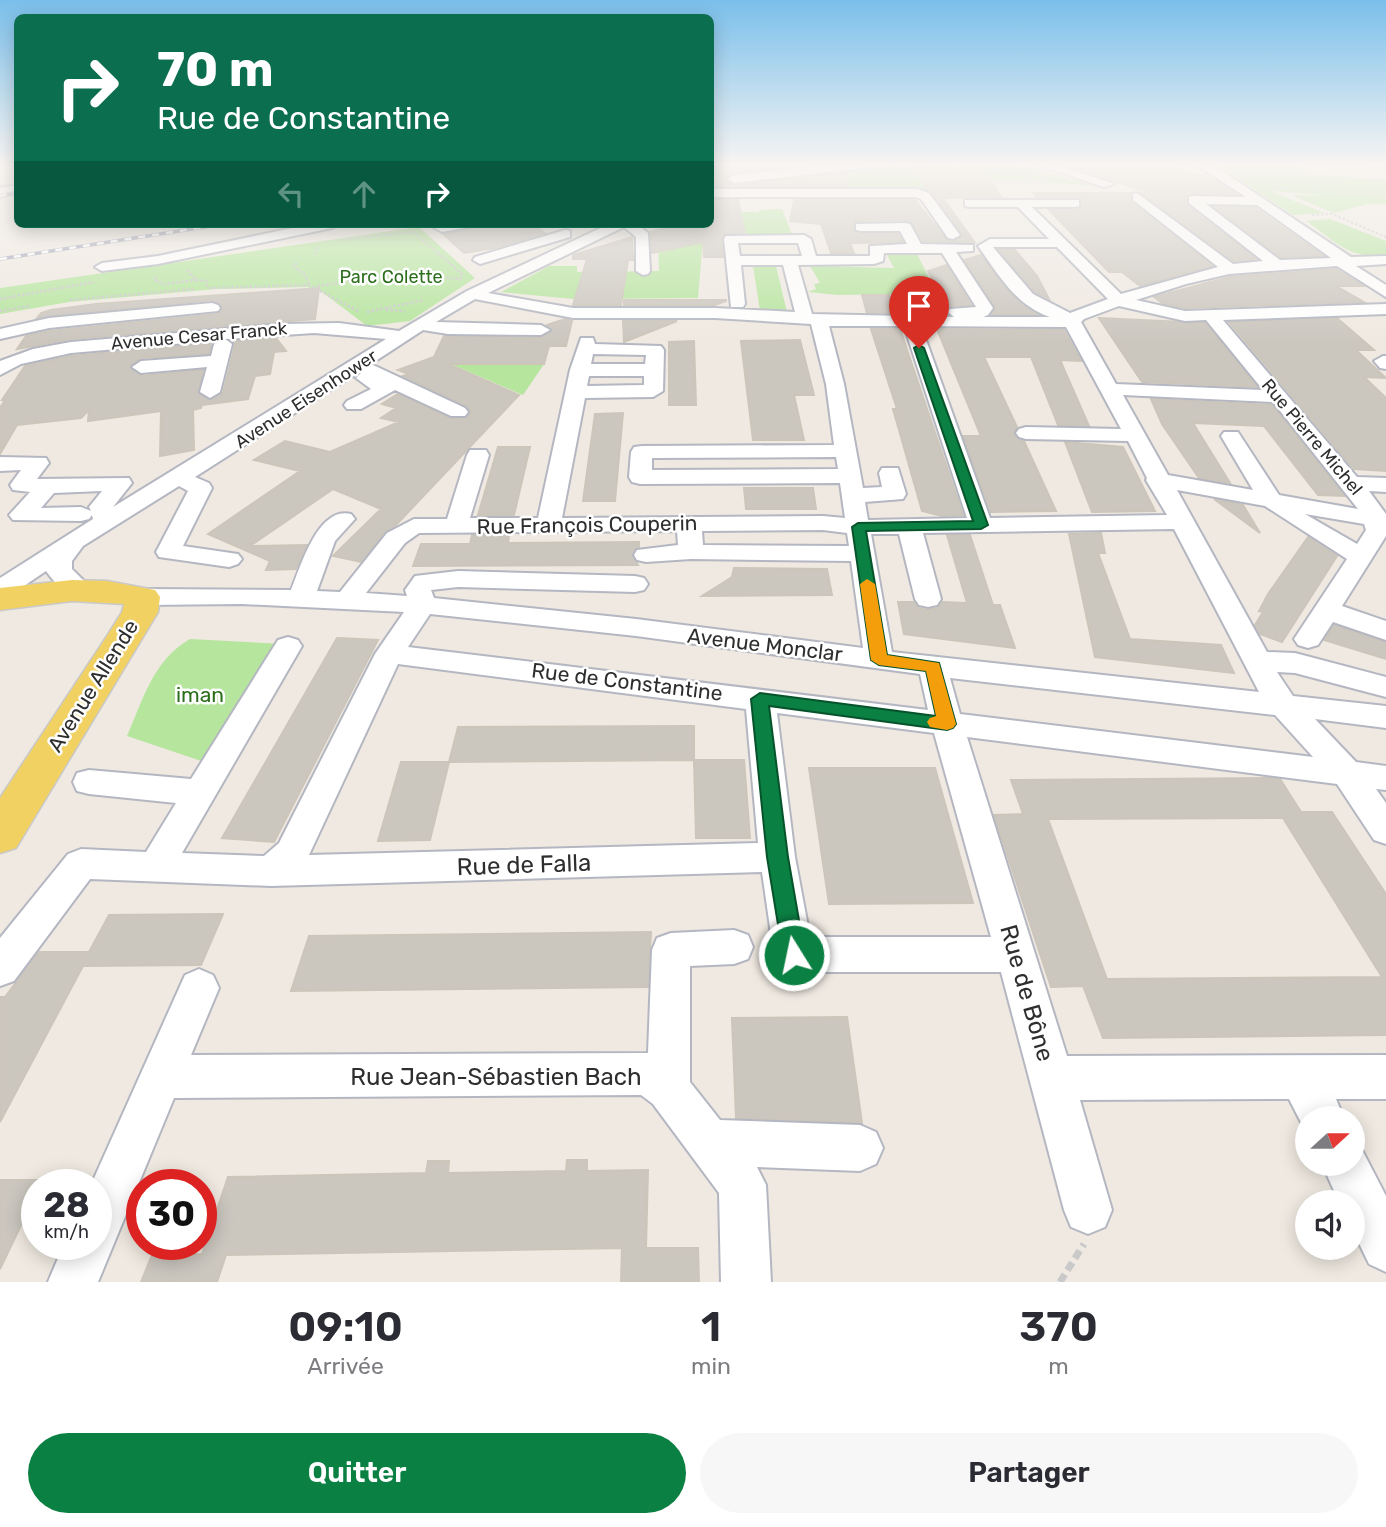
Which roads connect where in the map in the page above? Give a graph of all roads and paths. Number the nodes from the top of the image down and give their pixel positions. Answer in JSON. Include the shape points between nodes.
{"nodes":[{"id":1,"x":939,"y":223,"type":"edge"},
{"id":2,"x":1040,"y":223,"type":"edge"},
{"id":3,"x":1173,"y":223,"type":"edge"},
{"id":4,"x":1223,"y":223,"type":"edge"},
{"id":5,"x":1289,"y":223,"type":"edge"},
{"id":6,"x":1353,"y":223,"type":"edge"},
{"id":7,"x":861,"y":227,"type":"dead end"},
{"id":8,"x":313,"y":228,"type":"edge"},
{"id":9,"x":584,"y":228,"type":"edge"},
{"id":10,"x":634,"y":228,"type":"edge"},
{"id":11,"x":566,"y":230,"type":"edge"},
{"id":12,"x":1386,"y":237,"type":"edge"},
{"id":13,"x":331,"y":242,"type":"dead end"},
{"id":14,"x":921,"y":242,"type":"junction"},
{"id":15,"x":949,"y":242,"type":"junction"},
{"id":16,"x":1060,"y":243,"type":"junction"},
{"id":17,"x":319,"y":244,"type":"dead end"},
{"id":18,"x":968,"y":248,"type":"dead end"},
{"id":19,"x":316,"y":254,"type":"dead end"},
{"id":20,"x":480,"y":260,"type":"dead end"},
{"id":21,"x":733,"y":260,"type":"junction"},
{"id":22,"x":1386,"y":260,"type":"edge"},
{"id":23,"x":789,"y":261,"type":"junction"},
{"id":24,"x":810,"y":261,"type":"junction"},
{"id":25,"x":1346,"y":262,"type":"junction"},
{"id":26,"x":297,"y":263,"type":"dead end"},
{"id":27,"x":1279,"y":266,"type":"junction"},
{"id":28,"x":102,"y":267,"type":"dead end"},
{"id":29,"x":1224,"y":270,"type":"junction"},
{"id":30,"x":643,"y":271,"type":"dead end"},
{"id":31,"x":460,"y":279,"type":"junction"},
{"id":32,"x":309,"y":285,"type":"dead end"},
{"id":33,"x":316,"y":286,"type":"dead end"},
{"id":34,"x":1233,"y":286,"type":"dead end"},
{"id":35,"x":102,"y":288,"type":"dead end"},
{"id":36,"x":454,"y":288,"type":"dead end"},
{"id":37,"x":1386,"y":292,"type":"edge"},
{"id":38,"x":472,"y":294,"type":"junction"},
{"id":39,"x":93,"y":297,"type":"dead end"},
{"id":40,"x":426,"y":299,"type":"dead end"},
{"id":41,"x":1119,"y":301,"type":"junction"},
{"id":42,"x":737,"y":304,"type":"dead end"},
{"id":43,"x":212,"y":308,"type":"dead end"},
{"id":44,"x":1386,"y":309,"type":"edge"},
{"id":45,"x":378,"y":310,"type":"dead end"},
{"id":46,"x":180,"y":311,"type":"junction"},
{"id":47,"x":1210,"y":315,"type":"junction"},
{"id":48,"x":812,"y":319,"type":"junction"},
{"id":49,"x":1072,"y":320,"type":"junction"},
{"id":50,"x":846,"y":321,"type":"junction"},
{"id":51,"x":911,"y":322,"type":"junction"},
{"id":52,"x":422,"y":325,"type":"junction"},
{"id":53,"x":541,"y":330,"type":"dead end"},
{"id":54,"x":228,"y":334,"type":"junction"},
{"id":55,"x":2,"y":336,"type":"edge"},
{"id":56,"x":170,"y":337,"type":"junction"},
{"id":57,"x":402,"y":337,"type":"junction"},
{"id":58,"x":219,"y":360,"type":"junction"},
{"id":59,"x":3,"y":363,"type":"edge"},
{"id":60,"x":141,"y":367,"type":"dead end"},
{"id":61,"x":354,"y":368,"type":"junction"},
{"id":62,"x":579,"y":370,"type":"junction"},
{"id":63,"x":654,"y":370,"type":"junction"},
{"id":64,"x":1109,"y":389,"type":"junction"},
{"id":65,"x":386,"y":390,"type":"junction"},
{"id":66,"x":210,"y":392,"type":"dead end"},
{"id":67,"x":577,"y":392,"type":"junction"},
{"id":68,"x":1280,"y":397,"type":"junction"},
{"id":69,"x":355,"y":405,"type":"dead end"},
{"id":70,"x":696,"y":426,"type":"dead end"},
{"id":71,"x":1026,"y":433,"type":"dead end"},
{"id":72,"x":1133,"y":435,"type":"junction"},
{"id":73,"x":1231,"y":436,"type":"dead end"},
{"id":74,"x":696,"y":451,"type":"junction"},
{"id":75,"x":844,"y":451,"type":"junction"},
{"id":76,"x":478,"y":455,"type":"dead end"},
{"id":77,"x":0,"y":464,"type":"edge"},
{"id":78,"x":890,"y":473,"type":"dead end"},
{"id":79,"x":180,"y":478,"type":"junction"},
{"id":80,"x":1157,"y":480,"type":"junction"},
{"id":81,"x":1350,"y":483,"type":"junction"},
{"id":82,"x":1386,"y":485,"type":"edge"},
{"id":83,"x":850,"y":486,"type":"junction"},
{"id":84,"x":48,"y":487,"type":"junction"},
{"id":85,"x":1270,"y":499,"type":"junction"},
{"id":86,"x":81,"y":514,"type":"dead end"},
{"id":87,"x":10,"y":515,"type":"edge"},
{"id":88,"x":343,"y":519,"type":"dead end"},
{"id":89,"x":1380,"y":520,"type":"edge"},
{"id":90,"x":106,"y":522,"type":"junction"},
{"id":91,"x":1184,"y":522,"type":"junction"},
{"id":92,"x":689,"y":523,"type":"junction"},
{"id":93,"x":981,"y":525,"type":"junction"},
{"id":94,"x":909,"y":526,"type":"junction"},
{"id":95,"x":456,"y":527,"type":"junction"},
{"id":96,"x":548,"y":527,"type":"junction"},
{"id":97,"x":858,"y":527,"type":"junction"},
{"id":98,"x":74,"y":541,"type":"junction"},
{"id":99,"x":691,"y":552,"type":"junction"},
{"id":100,"x":863,"y":554,"type":"junction"},
{"id":101,"x":646,"y":555,"type":"dead end"},
{"id":102,"x":1361,"y":557,"type":"junction"},
{"id":103,"x":229,"y":559,"type":"dead end"},
{"id":104,"x":635,"y":584,"type":"dead end"},
{"id":105,"x":79,"y":589,"type":"junction"},
{"id":106,"x":0,"y":590,"type":"edge"},
{"id":107,"x":143,"y":597,"type":"junction"},
{"id":108,"x":301,"y":597,"type":"junction"},
{"id":109,"x":0,"y":599,"type":"edge"},
{"id":110,"x":348,"y":599,"type":"junction"},
{"id":111,"x":928,"y":599,"type":"dead end"},
{"id":112,"x":423,"y":604,"type":"junction"},
{"id":113,"x":0,"y":606,"type":"edge"},
{"id":114,"x":1326,"y":610,"type":"junction"},
{"id":115,"x":1386,"y":631,"type":"edge"},
{"id":116,"x":1308,"y":639,"type":"dead end"},
{"id":117,"x":288,"y":646,"type":"dead end"},
{"id":118,"x":389,"y":654,"type":"junction"},
{"id":119,"x":879,"y":660,"type":"junction"},
{"id":120,"x":1257,"y":660,"type":"junction"},
{"id":121,"x":933,"y":667,"type":"junction"},
{"id":122,"x":1386,"y":687,"type":"edge"},
{"id":123,"x":760,"y":699,"type":"junction"},
{"id":124,"x":1283,"y":704,"type":"junction"},
{"id":125,"x":1386,"y":717,"type":"edge"},
{"id":126,"x":947,"y":724,"type":"junction"},
{"id":127,"x":1347,"y":773,"type":"junction"},
{"id":128,"x":1386,"y":778,"type":"edge"},
{"id":129,"x":89,"y":782,"type":"dead end"},
{"id":130,"x":0,"y":787,"type":"edge"},
{"id":131,"x":200,"y":792,"type":"junction"},
{"id":132,"x":1386,"y":830,"type":"edge"},
{"id":133,"x":0,"y":835,"type":"edge"},
{"id":134,"x":778,"y":857,"type":"junction"},
{"id":135,"x":156,"y":866,"type":"junction"},
{"id":136,"x":259,"y":870,"type":"junction"},
{"id":137,"x":734,"y":947,"type":"dead end"},
{"id":138,"x":1015,"y":954,"type":"junction"},
{"id":139,"x":0,"y":968,"type":"edge"},
{"id":140,"x":199,"y":988,"type":"dead end"},
{"id":141,"x":162,"y":1077,"type":"junction"},
{"id":142,"x":1386,"y":1077,"type":"edge"},
{"id":143,"x":1052,"y":1078,"type":"junction"},
{"id":144,"x":1302,"y":1078,"type":"junction"},
{"id":145,"x":668,"y":1089,"type":"junction"},
{"id":146,"x":1316,"y":1106,"type":"edge"},
{"id":147,"x":709,"y":1142,"type":"junction"},
{"id":148,"x":860,"y":1148,"type":"dead end"},
{"id":149,"x":1351,"y":1176,"type":"edge"},
{"id":150,"x":112,"y":1191,"type":"edge"},
{"id":151,"x":1088,"y":1210,"type":"dead end"},
{"id":152,"x":1386,"y":1247,"type":"edge"},
{"id":153,"x":82,"y":1260,"type":"edge"},
{"id":154,"x":73,"y":1282,"type":"edge"},
{"id":155,"x":746,"y":1282,"type":"edge"}],
"edges":[{"from":1,"to":15,"type":"street"},
{"from":2,"to":16,"type":"street"},
{"from":3,"to":29,"type":"street"},
{"from":4,"to":27,"type":"street"},
{"from":5,"to":25,"type":"street"},
{"from":6,"to":12,"type":"path"},
{"from":7,"to":14,"type":"street","via":[[905,227]]},
{"from":8,"to":28,"type":"street"},
{"from":9,"to":11,"type":"street","name":"Avenue Eisenhower"},
{"from":10,"to":30,"type":"street","via":[[643,236]]},
{"from":11,"to":20,"type":"street"},
{"from":11,"to":38,"type":"street","name":"Avenue Eisenhower"},
{"from":13,"to":31,"type":"path","via":[[413,232],[462,274]]},
{"from":14,"to":15,"type":"street"},
{"from":14,"to":24,"type":"street","via":[[875,249],[878,258],[874,260]]},
{"from":15,"to":18,"type":"street"},
{"from":15,"to":50,"type":"street","via":[[985,308],[982,312],[856,313]]},
{"from":16,"to":41,"type":"street"},
{"from":16,"to":49,"type":"street","via":[[985,246],[1027,300]]},
{"from":17,"to":19,"type":"path"},
{"from":21,"to":23,"type":"street"},
{"from":21,"to":24,"type":"street","via":[[731,239],[804,239]]},
{"from":21,"to":42,"type":"street"},
{"from":22,"to":25,"type":"street"},
{"from":23,"to":24,"type":"street"},
{"from":23,"to":48,"type":"street"},
{"from":25,"to":27,"type":"street"},
{"from":25,"to":37,"type":"street"},
{"from":26,"to":32,"type":"path","via":[[293,266]]},
{"from":27,"to":29,"type":"street"},
{"from":29,"to":34,"type":"street"},
{"from":29,"to":41,"type":"street"},
{"from":31,"to":33,"type":"path","via":[[400,273]]},
{"from":31,"to":36,"type":"path"},
{"from":35,"to":39,"type":"path"},
{"from":38,"to":48,"type":"street","via":[[551,311],[560,322],[578,327],[674,322],[701,313]]},
{"from":38,"to":52,"type":"street","name":"Avenue Eisenhower"},
{"from":40,"to":45,"type":"path"},
{"from":41,"to":47,"type":"street","via":[[1170,314]]},
{"from":41,"to":49,"type":"street"},
{"from":43,"to":46,"type":"street"},
{"from":44,"to":47,"type":"street"},
{"from":46,"to":55,"type":"street","via":[[28,318]]},
{"from":46,"to":56,"type":"street"},
{"from":47,"to":68,"type":"street","name":"Rue Pierre Michel"},
{"from":48,"to":50,"type":"street"},
{"from":48,"to":75,"type":"street","via":[[835,384]]},
{"from":49,"to":51,"type":"street"},
{"from":49,"to":64,"type":"street"},
{"from":50,"to":51,"type":"street"},
{"from":51,"to":93,"type":"street"},
{"from":52,"to":53,"type":"street"},
{"from":52,"to":57,"type":"street","name":"Avenue Eisenhower"},
{"from":54,"to":56,"type":"street","name":"Avenue Cesar Franck"},
{"from":54,"to":57,"type":"street","name":"Avenue Cesar Franck","via":[[303,327],[340,336]]},
{"from":54,"to":58,"type":"street"},
{"from":56,"to":59,"type":"street","name":"Avenue Cesar Franck","via":[[84,346]]},
{"from":57,"to":61,"type":"street","name":"Avenue Eisenhower"},
{"from":58,"to":60,"type":"street"},
{"from":58,"to":66,"type":"street"},
{"from":61,"to":65,"type":"street"},
{"from":61,"to":65,"type":"street","via":[[452,416]]},
{"from":61,"to":79,"type":"street","name":"Avenue Eisenhower"},
{"from":62,"to":63,"type":"street"},
{"from":62,"to":63,"type":"street","via":[[587,346],[654,350]]},
{"from":62,"to":67,"type":"street"},
{"from":63,"to":67,"type":"street","via":[[653,391]]},
{"from":64,"to":68,"type":"street"},
{"from":64,"to":72,"type":"street"},
{"from":65,"to":69,"type":"street"},
{"from":67,"to":96,"type":"street"},
{"from":68,"to":81,"type":"street","name":"Rue Pierre Michel"},
{"from":70,"to":74,"type":"street"},
{"from":71,"to":72,"type":"street"},
{"from":72,"to":80,"type":"street"},
{"from":73,"to":85,"type":"street"},
{"from":74,"to":75,"type":"street"},
{"from":74,"to":83,"type":"street","via":[[642,452],[640,477]]},
{"from":75,"to":83,"type":"street"},
{"from":76,"to":95,"type":"street"},
{"from":77,"to":84,"type":"street","via":[[38,463],[21,485]]},
{"from":78,"to":83,"type":"street","via":[[895,495]]},
{"from":79,"to":90,"type":"street","name":"Avenue Eisenhower"},
{"from":79,"to":103,"type":"street","via":[[201,488],[168,552]]},
{"from":80,"to":85,"type":"street"},
{"from":80,"to":91,"type":"street"},
{"from":81,"to":82,"type":"street"},
{"from":81,"to":89,"type":"street","name":"Rue Pierre Michel"},
{"from":83,"to":97,"type":"street"},
{"from":84,"to":87,"type":"street"},
{"from":84,"to":90,"type":"street","via":[[121,483],[101,507]]},
{"from":85,"to":89,"type":"street"},
{"from":85,"to":102,"type":"street"},
{"from":86,"to":87,"type":"street"},
{"from":88,"to":108,"type":"street","via":[[324,539]]},
{"from":89,"to":102,"type":"street","name":"Rue Pierre Michel"},
{"from":90,"to":98,"type":"street","name":"Avenue Eisenhower"},
{"from":91,"to":93,"type":"street","name":"Rue François Couperin"},
{"from":91,"to":120,"type":"street"},
{"from":92,"to":96,"type":"street","name":"Rue François Couperin"},
{"from":92,"to":97,"type":"street","name":"Rue François Couperin"},
{"from":92,"to":99,"type":"street"},
{"from":93,"to":94,"type":"street","name":"Rue François Couperin"},
{"from":94,"to":97,"type":"street","name":"Rue François Couperin"},
{"from":94,"to":111,"type":"street"},
{"from":95,"to":96,"type":"street","name":"Rue François Couperin"},
{"from":95,"to":110,"type":"street","name":"Rue François Couperin","via":[[414,526],[396,538]]},
{"from":97,"to":100,"type":"street"},
{"from":98,"to":105,"type":"street","via":[[59,560],[59,571]]},
{"from":98,"to":106,"type":"street","name":"Avenue Eisenhower"},
{"from":99,"to":100,"type":"street"},
{"from":99,"to":101,"type":"street"},
{"from":100,"to":119,"type":"street"},
{"from":102,"to":114,"type":"street","name":"Rue Pierre Michel"},
{"from":104,"to":112,"type":"street","via":[[424,581],[418,590]]},
{"from":105,"to":107,"type":"main road","name":"Avenue Monclar"},
{"from":105,"to":109,"type":"main road","name":"Avenue Monclar"},
{"from":107,"to":108,"type":"street","name":"Avenue Monclar"},
{"from":107,"to":113,"type":"main road","name":"Avenue Monclar","via":[[78,609]]},
{"from":107,"to":130,"type":"main road","name":"Avenue Allende","via":[[118,612],[96,641]]},
{"from":107,"to":133,"type":"main road","name":"Avenue Allende","via":[[129,631]]},
{"from":108,"to":110,"type":"street","name":"Avenue Monclar"},
{"from":110,"to":112,"type":"street","name":"Avenue Monclar"},
{"from":112,"to":118,"type":"street"},
{"from":112,"to":119,"type":"street","name":"Avenue Monclar"},
{"from":114,"to":115,"type":"street"},
{"from":114,"to":116,"type":"street","name":"Rue Pierre Michel"},
{"from":117,"to":131,"type":"street"},
{"from":118,"to":123,"type":"street","name":"Rue de Constantine"},
{"from":118,"to":136,"type":"street","via":[[292,853]]},
{"from":119,"to":121,"type":"street","name":"Avenue Monclar"},
{"from":120,"to":122,"type":"street","via":[[1294,663]]},
{"from":120,"to":124,"type":"street"},
{"from":121,"to":124,"type":"street","name":"Avenue Monclar"},
{"from":121,"to":126,"type":"street","name":"Rue de Bône"},
{"from":123,"to":126,"type":"street","name":"Rue de Constantine"},
{"from":123,"to":134,"type":"street"},
{"from":124,"to":125,"type":"street","name":"Avenue Monclar"},
{"from":124,"to":127,"type":"street"},
{"from":126,"to":127,"type":"street","name":"Rue de Constantine"},
{"from":126,"to":138,"type":"street","name":"Rue de Bône"},
{"from":127,"to":128,"type":"street","name":"Rue de Constantine"},
{"from":127,"to":132,"type":"street"},
{"from":129,"to":131,"type":"street"},
{"from":131,"to":135,"type":"street"},
{"from":134,"to":136,"type":"street","name":"Rue de Falla"},
{"from":134,"to":138,"type":"street","via":[[794,955]]},
{"from":135,"to":136,"type":"street","name":"Rue de Falla"},
{"from":135,"to":139,"type":"street","name":"Rue de Falla","via":[[82,863]]},
{"from":137,"to":145,"type":"street","name":"Rue Jean-Sébastien Bach","via":[[671,950]]},
{"from":138,"to":143,"type":"street","name":"Rue de Bône"},
{"from":140,"to":141,"type":"street"},
{"from":141,"to":145,"type":"street","name":"Rue Jean-Sébastien Bach","via":[[648,1074]]},
{"from":141,"to":150,"type":"street"},
{"from":142,"to":144,"type":"street","name":"Rue de Bône"},
{"from":143,"to":144,"type":"street","name":"Rue de Bône"},
{"from":143,"to":151,"type":"street"},
{"from":144,"to":146,"type":"street"},
{"from":145,"to":147,"type":"street"},
{"from":147,"to":148,"type":"street"},
{"from":147,"to":155,"type":"street","via":[[742,1185]]},
{"from":149,"to":152,"type":"street"},
{"from":153,"to":154,"type":"street"}]}
